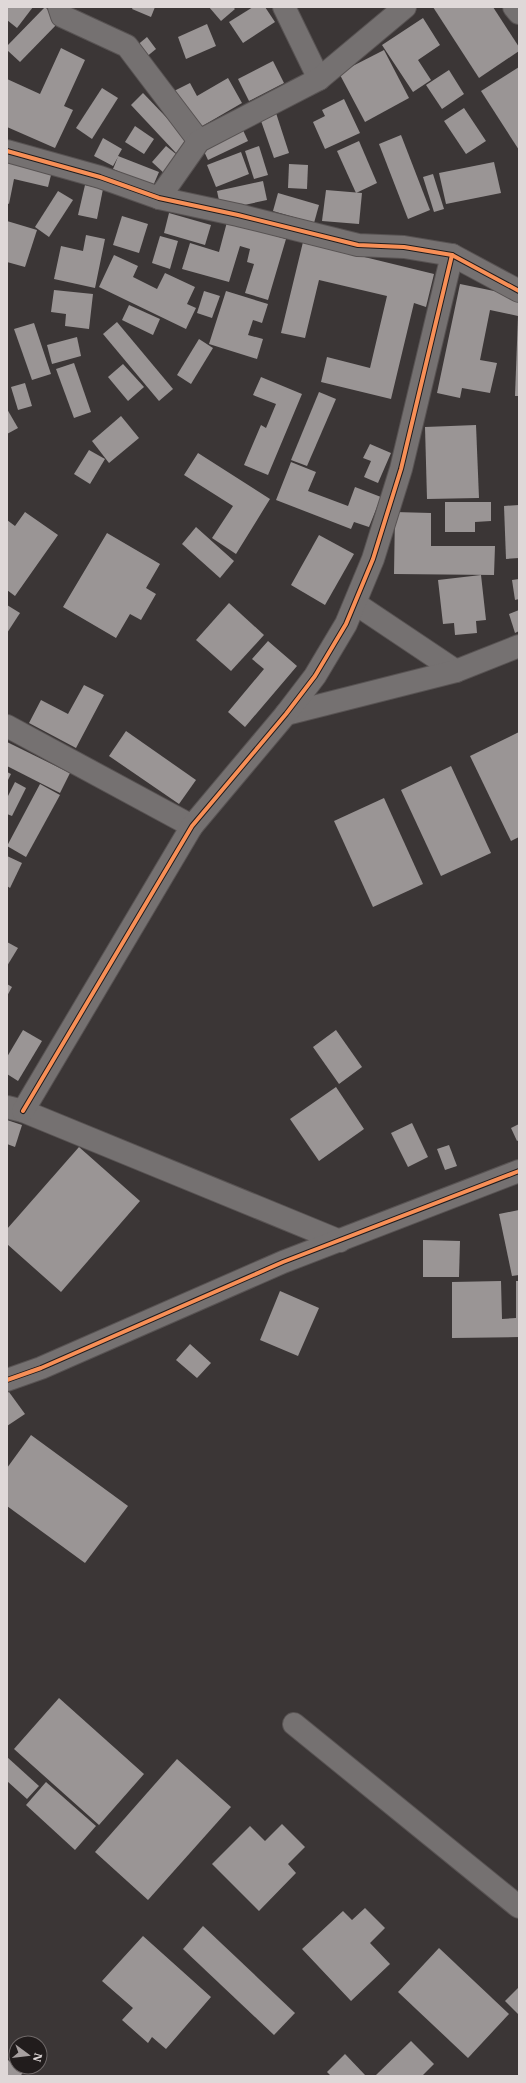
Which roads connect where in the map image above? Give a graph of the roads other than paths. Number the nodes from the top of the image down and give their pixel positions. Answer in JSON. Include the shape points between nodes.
{"nodes":[{"id":1,"x":59,"y":7,"type":"edge"},
{"id":2,"x":284,"y":7,"type":"edge"},
{"id":3,"x":405,"y":7,"type":"edge"},
{"id":4,"x":514,"y":7,"type":"edge"},
{"id":5,"x":519,"y":13,"type":"edge"},
{"id":6,"x":319,"y":79,"type":"junction"},
{"id":7,"x":199,"y":142,"type":"junction"},
{"id":8,"x":7,"y":150,"type":"edge"},
{"id":9,"x":159,"y":198,"type":"junction"},
{"id":10,"x":452,"y":255,"type":"junction"},
{"id":11,"x":519,"y":291,"type":"edge"},
{"id":12,"x":356,"y":604,"type":"junction"},
{"id":13,"x":519,"y":646,"type":"edge"},
{"id":14,"x":456,"y":671,"type":"junction"},
{"id":15,"x":286,"y":714,"type":"junction"},
{"id":16,"x":7,"y":726,"type":"edge"},
{"id":17,"x":192,"y":826,"type":"junction"},
{"id":18,"x":15,"y":1109,"type":"edge"},
{"id":19,"x":519,"y":1171,"type":"edge"},
{"id":20,"x":340,"y":1242,"type":"junction"},
{"id":21,"x":7,"y":1380,"type":"edge"},
{"id":22,"x":294,"y":1724,"type":"dead end"},
{"id":23,"x":519,"y":1907,"type":"edge"}],
"edges":[{"from":1,"to":7,"type":"street","via":[[62,16],[127,46]]},
{"from":2,"to":6,"type":"street"},
{"from":3,"to":6,"type":"street"},
{"from":4,"to":5,"type":"street"},
{"from":6,"to":7,"type":"street"},
{"from":7,"to":9,"type":"street"},
{"from":8,"to":9,"type":"street","via":[[100,177]]},
{"from":9,"to":10,"type":"street","via":[[358,245],[404,247]]},
{"from":10,"to":11,"type":"street"},
{"from":10,"to":12,"type":"street","via":[[401,469]]},
{"from":12,"to":14,"type":"street"},
{"from":12,"to":15,"type":"street","via":[[315,676]]},
{"from":13,"to":14,"type":"street"},
{"from":14,"to":15,"type":"street"},
{"from":15,"to":17,"type":"street"},
{"from":16,"to":17,"type":"street"},
{"from":17,"to":18,"type":"street"},
{"from":18,"to":20,"type":"street"},
{"from":19,"to":20,"type":"street"},
{"from":20,"to":21,"type":"street","via":[[283,1262],[41,1368]]},
{"from":22,"to":23,"type":"street"}]}
